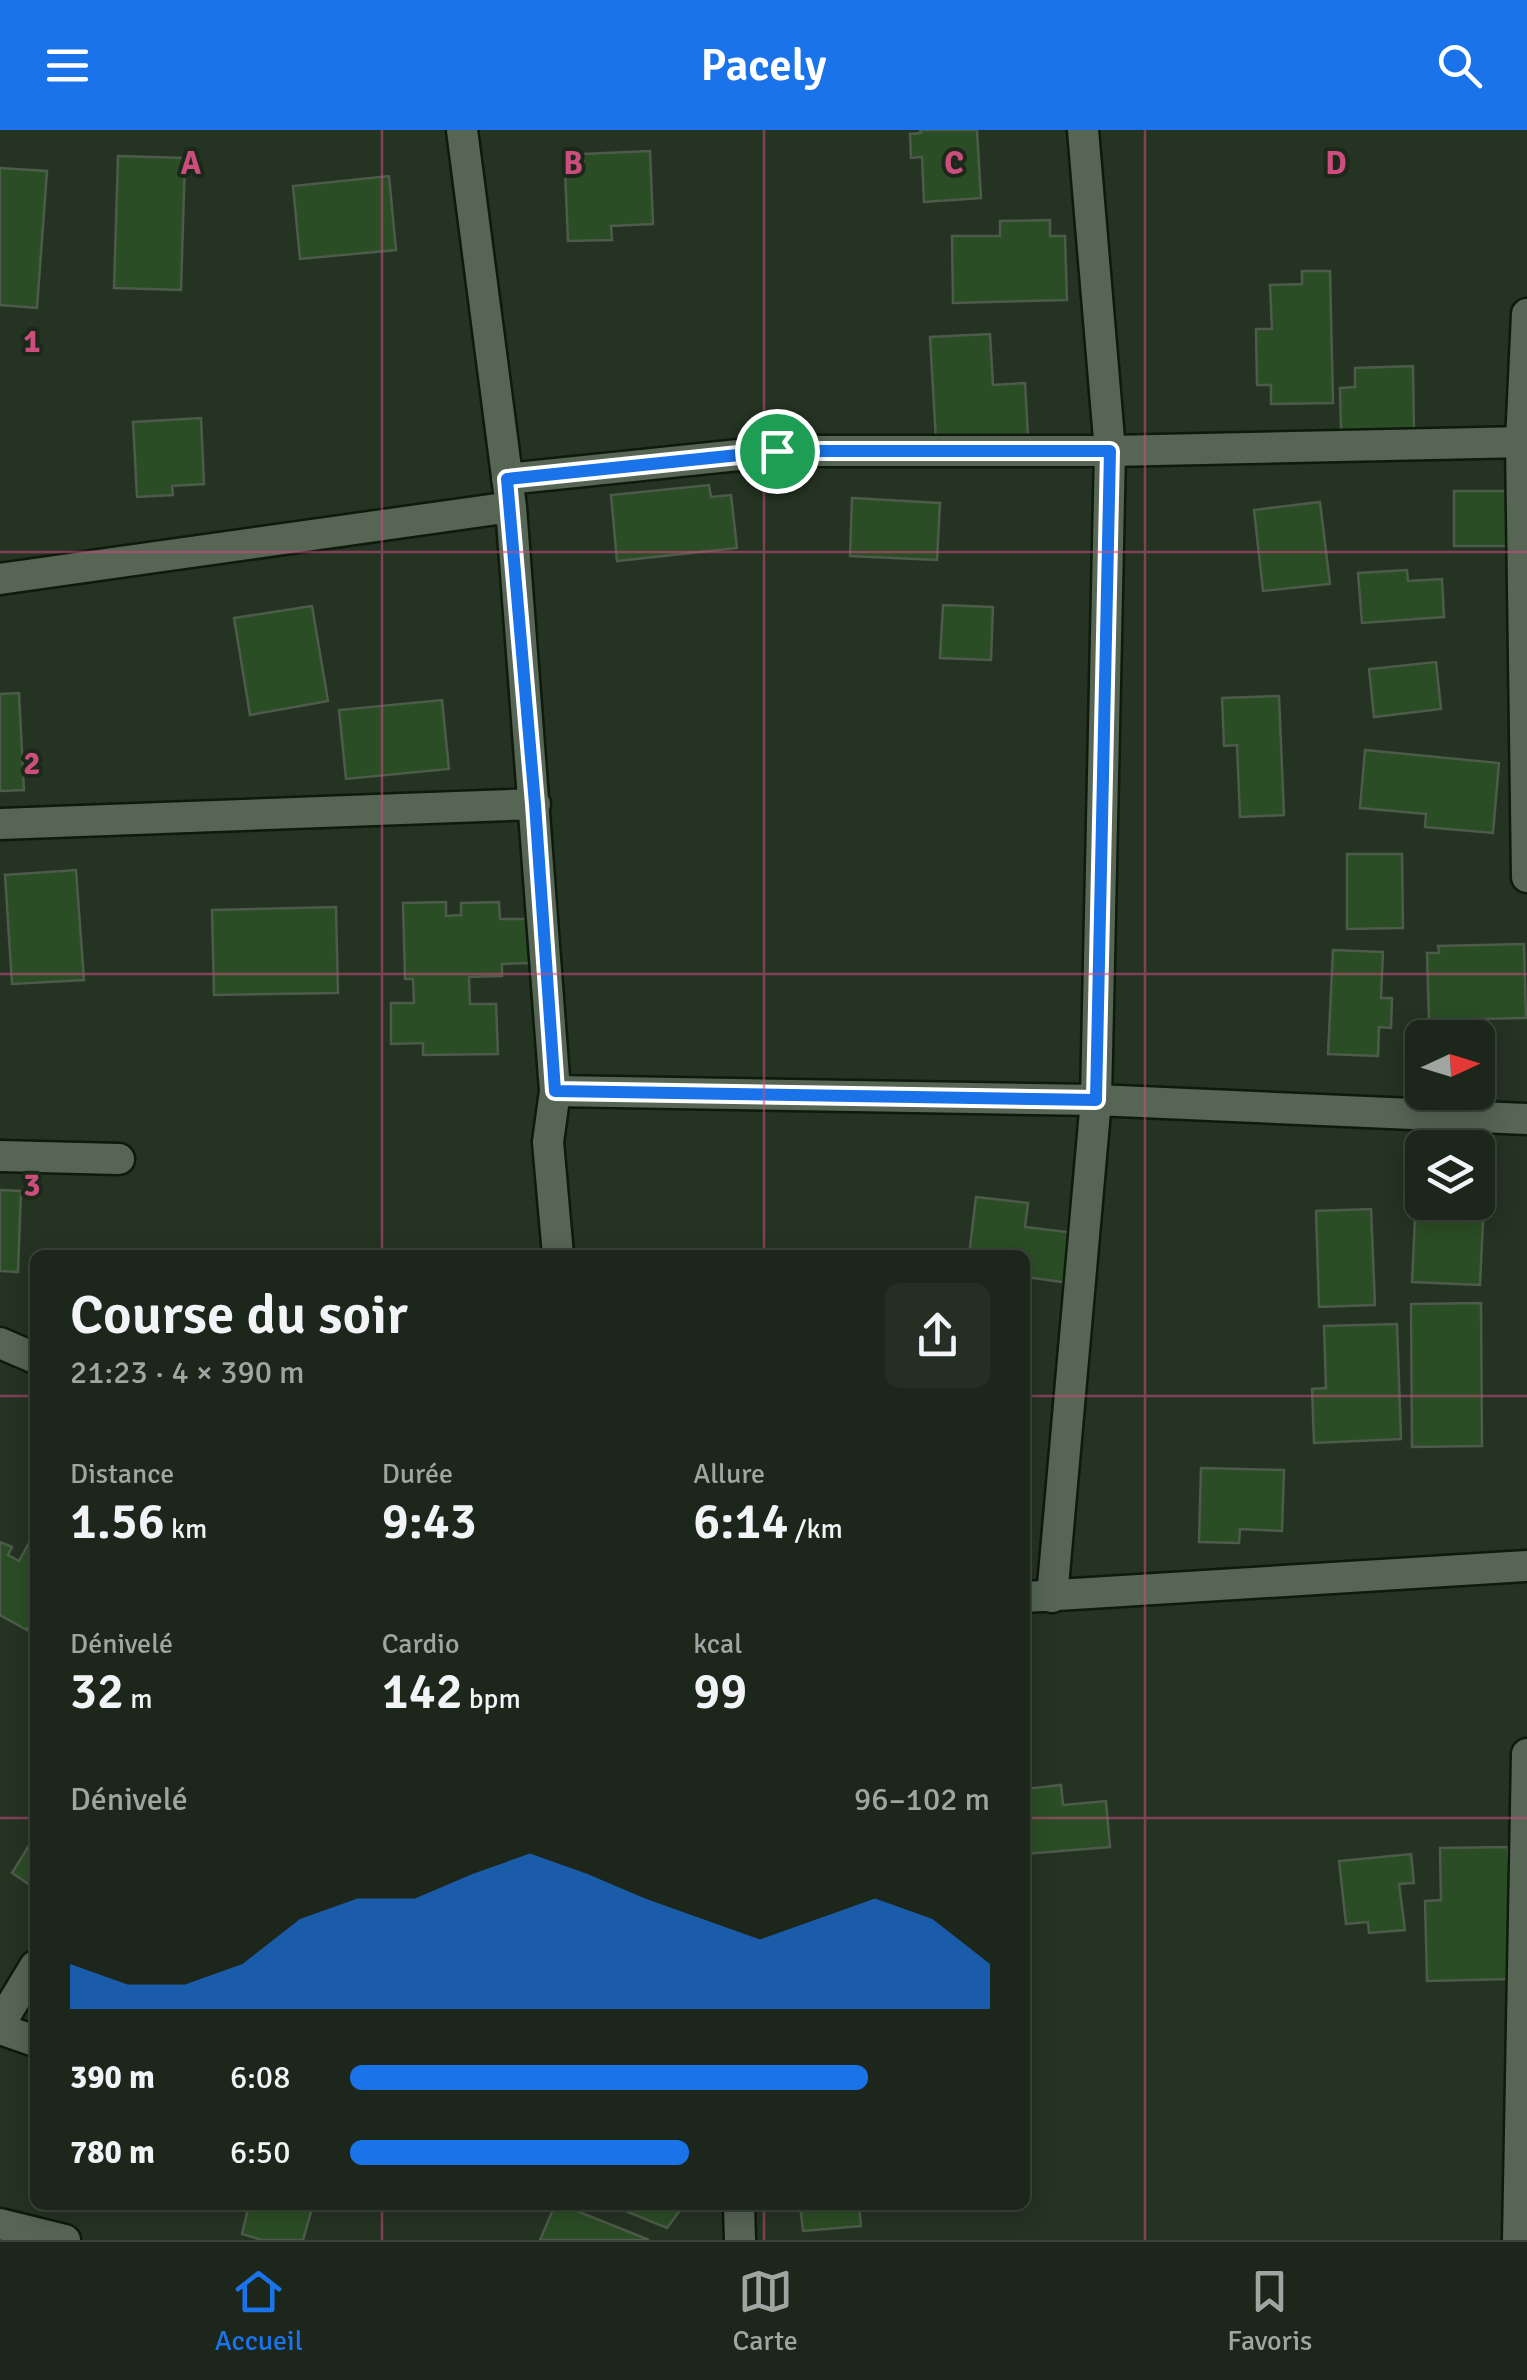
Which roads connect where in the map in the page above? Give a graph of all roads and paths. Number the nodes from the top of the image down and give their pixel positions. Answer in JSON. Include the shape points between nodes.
{"nodes":[{"id":1,"x":462,"y":130,"type":"edge"},
{"id":2,"x":1084,"y":130,"type":"edge"},
{"id":3,"x":1527,"y":314,"type":"edge"},
{"id":4,"x":1524,"y":442,"type":"edge"},
{"id":5,"x":1110,"y":451,"type":"junction"},
{"id":6,"x":509,"y":493,"type":"junction"},
{"id":7,"x":0,"y":579,"type":"edge"},
{"id":8,"x":535,"y":804,"type":"junction"},
{"id":9,"x":0,"y":824,"type":"edge"},
{"id":10,"x":1527,"y":877,"type":"edge"},
{"id":11,"x":555,"y":1091,"type":"junction"},
{"id":12,"x":1096,"y":1100,"type":"junction"},
{"id":13,"x":1527,"y":1119,"type":"edge"},
{"id":14,"x":0,"y":1156,"type":"edge"},
{"id":15,"x":119,"y":1160,"type":"dead end"},
{"id":16,"x":558,"y":1250,"type":"edge"},
{"id":17,"x":0,"y":1343,"type":"edge"},
{"id":18,"x":30,"y":1356,"type":"edge"},
{"id":19,"x":1527,"y":1566,"type":"edge"},
{"id":20,"x":1039,"y":1597,"type":"edge"},
{"id":21,"x":1527,"y":1754,"type":"edge"},
{"id":22,"x":30,"y":1975,"type":"edge"},
{"id":23,"x":0,"y":2027,"type":"edge"},
{"id":24,"x":30,"y":2039,"type":"edge"},
{"id":25,"x":739,"y":2210,"type":"edge"},
{"id":26,"x":0,"y":2224,"type":"edge"},
{"id":27,"x":64,"y":2240,"type":"edge"},
{"id":28,"x":740,"y":2240,"type":"edge"},
{"id":29,"x":1518,"y":2240,"type":"edge"}],
"edges":[{"from":1,"to":6,"type":"street"},
{"from":2,"to":5,"type":"street"},
{"from":3,"to":4,"type":"street"},
{"from":4,"to":5,"type":"street"},
{"from":4,"to":10,"type":"street"},
{"from":5,"to":6,"type":"street","via":[[777,451]]},
{"from":5,"to":12,"type":"street"},
{"from":6,"to":7,"type":"street"},
{"from":6,"to":8,"type":"street"},
{"from":8,"to":9,"type":"street"},
{"from":8,"to":11,"type":"street"},
{"from":11,"to":12,"type":"street"},
{"from":11,"to":16,"type":"street","via":[[548,1142]]},
{"from":12,"to":13,"type":"street"},
{"from":12,"to":20,"type":"street"},
{"from":14,"to":15,"type":"street"},
{"from":17,"to":18,"type":"street"},
{"from":19,"to":20,"type":"street"},
{"from":21,"to":29,"type":"street"},
{"from":22,"to":23,"type":"street"},
{"from":23,"to":24,"type":"street"},
{"from":25,"to":28,"type":"street"},
{"from":26,"to":27,"type":"street"}]}
